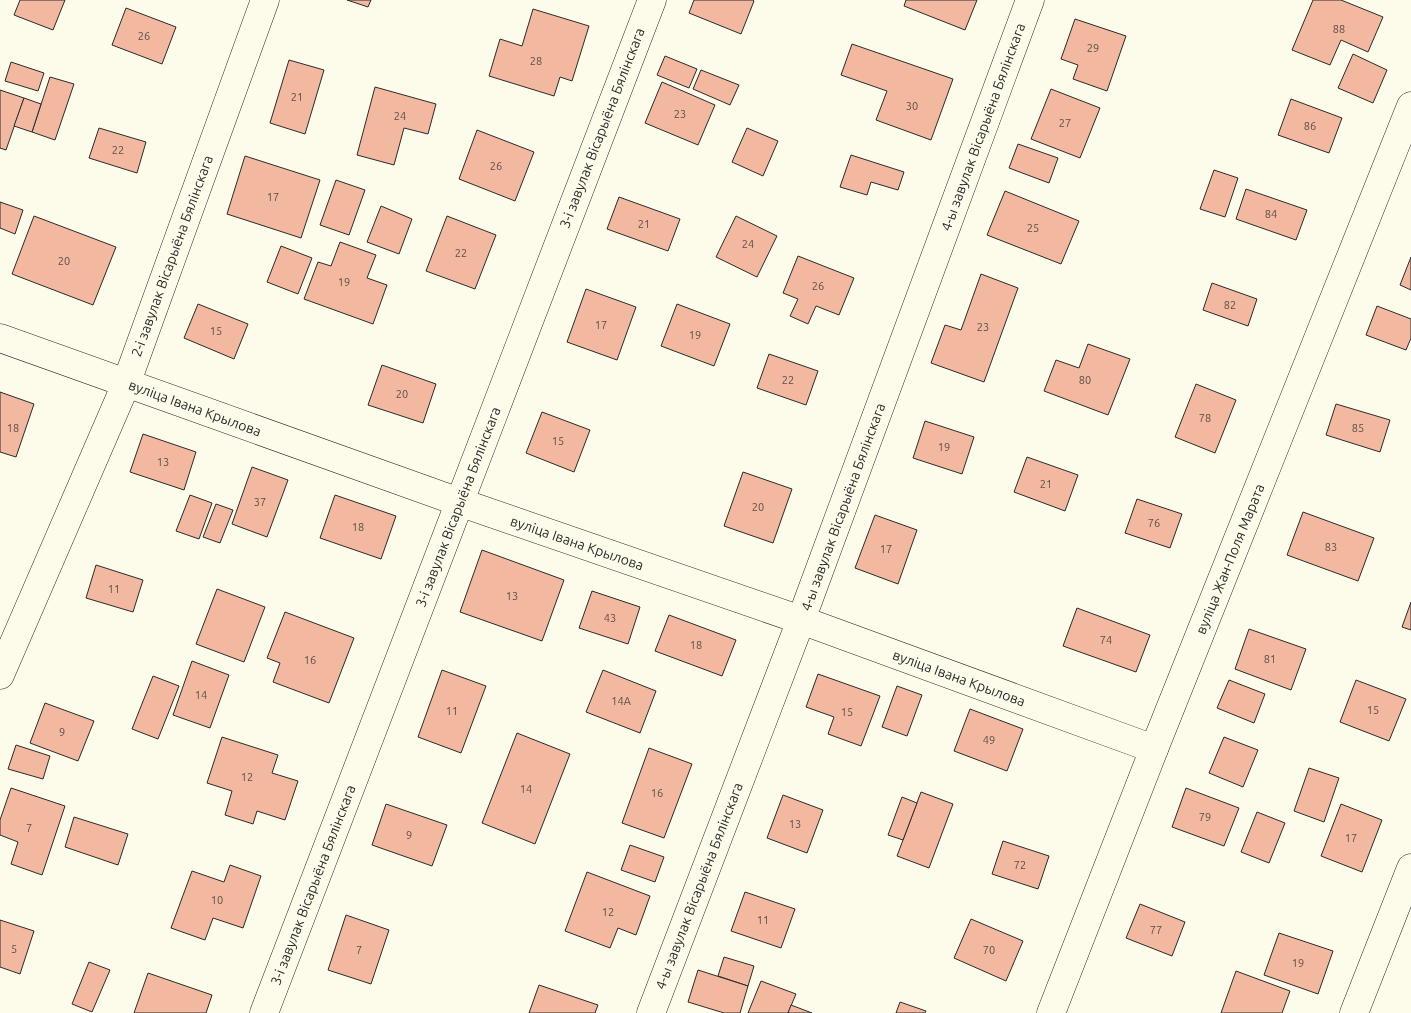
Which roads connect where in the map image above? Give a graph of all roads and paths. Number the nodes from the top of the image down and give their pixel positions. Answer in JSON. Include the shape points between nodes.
{"nodes":[{"id":1,"x":265,"y":0,"type":"edge"},
{"id":2,"x":652,"y":0,"type":"edge"},
{"id":3,"x":1030,"y":0,"type":"edge"},
{"id":4,"x":1411,"y":106,"type":"edge"},
{"id":5,"x":0,"y":338,"type":"edge"},
{"id":6,"x":126,"y":384,"type":"junction"},
{"id":7,"x":459,"y":502,"type":"junction"},
{"id":8,"x":801,"y":620,"type":"junction"},
{"id":9,"x":0,"y":675,"type":"edge"},
{"id":10,"x":1154,"y":749,"type":"junction"},
{"id":11,"x":1411,"y":868,"type":"edge"},
{"id":12,"x":264,"y":1013,"type":"edge"},
{"id":13,"x":651,"y":1013,"type":"edge"},
{"id":14,"x":1051,"y":1013,"type":"edge"},
{"id":15,"x":1354,"y":1013,"type":"edge"}],
"edges":[{"from":1,"to":6,"type":"street","name":"2-і завулак Вісарыёна Бялінскага"},
{"from":2,"to":7,"type":"street","name":"3-і завулак Вісарыёна Бялінскага"},
{"from":3,"to":8,"type":"street","name":"4-ы завулак Вісарыёна Бялінскага"},
{"from":4,"to":10,"type":"street","name":"вуліца Жан-Поля Марата"},
{"from":5,"to":6,"type":"street","name":"вуліца Івана Крылова"},
{"from":6,"to":7,"type":"street","name":"вуліца Івана Крылова"},
{"from":6,"to":9,"type":"street","name":"2-і завулак Вісарыёна Бялінскага"},
{"from":7,"to":8,"type":"street","name":"вуліца Івана Крылова"},
{"from":7,"to":12,"type":"street","name":"3-і завулак Вісарыёна Бялінскага"},
{"from":8,"to":10,"type":"street","name":"вуліца Івана Крылова"},
{"from":8,"to":13,"type":"street","name":"4-ы завулак Вісарыёна Бялінскага"},
{"from":10,"to":14,"type":"street","name":"вуліца Жан-Поля Марата"},
{"from":11,"to":15,"type":"street"}]}
